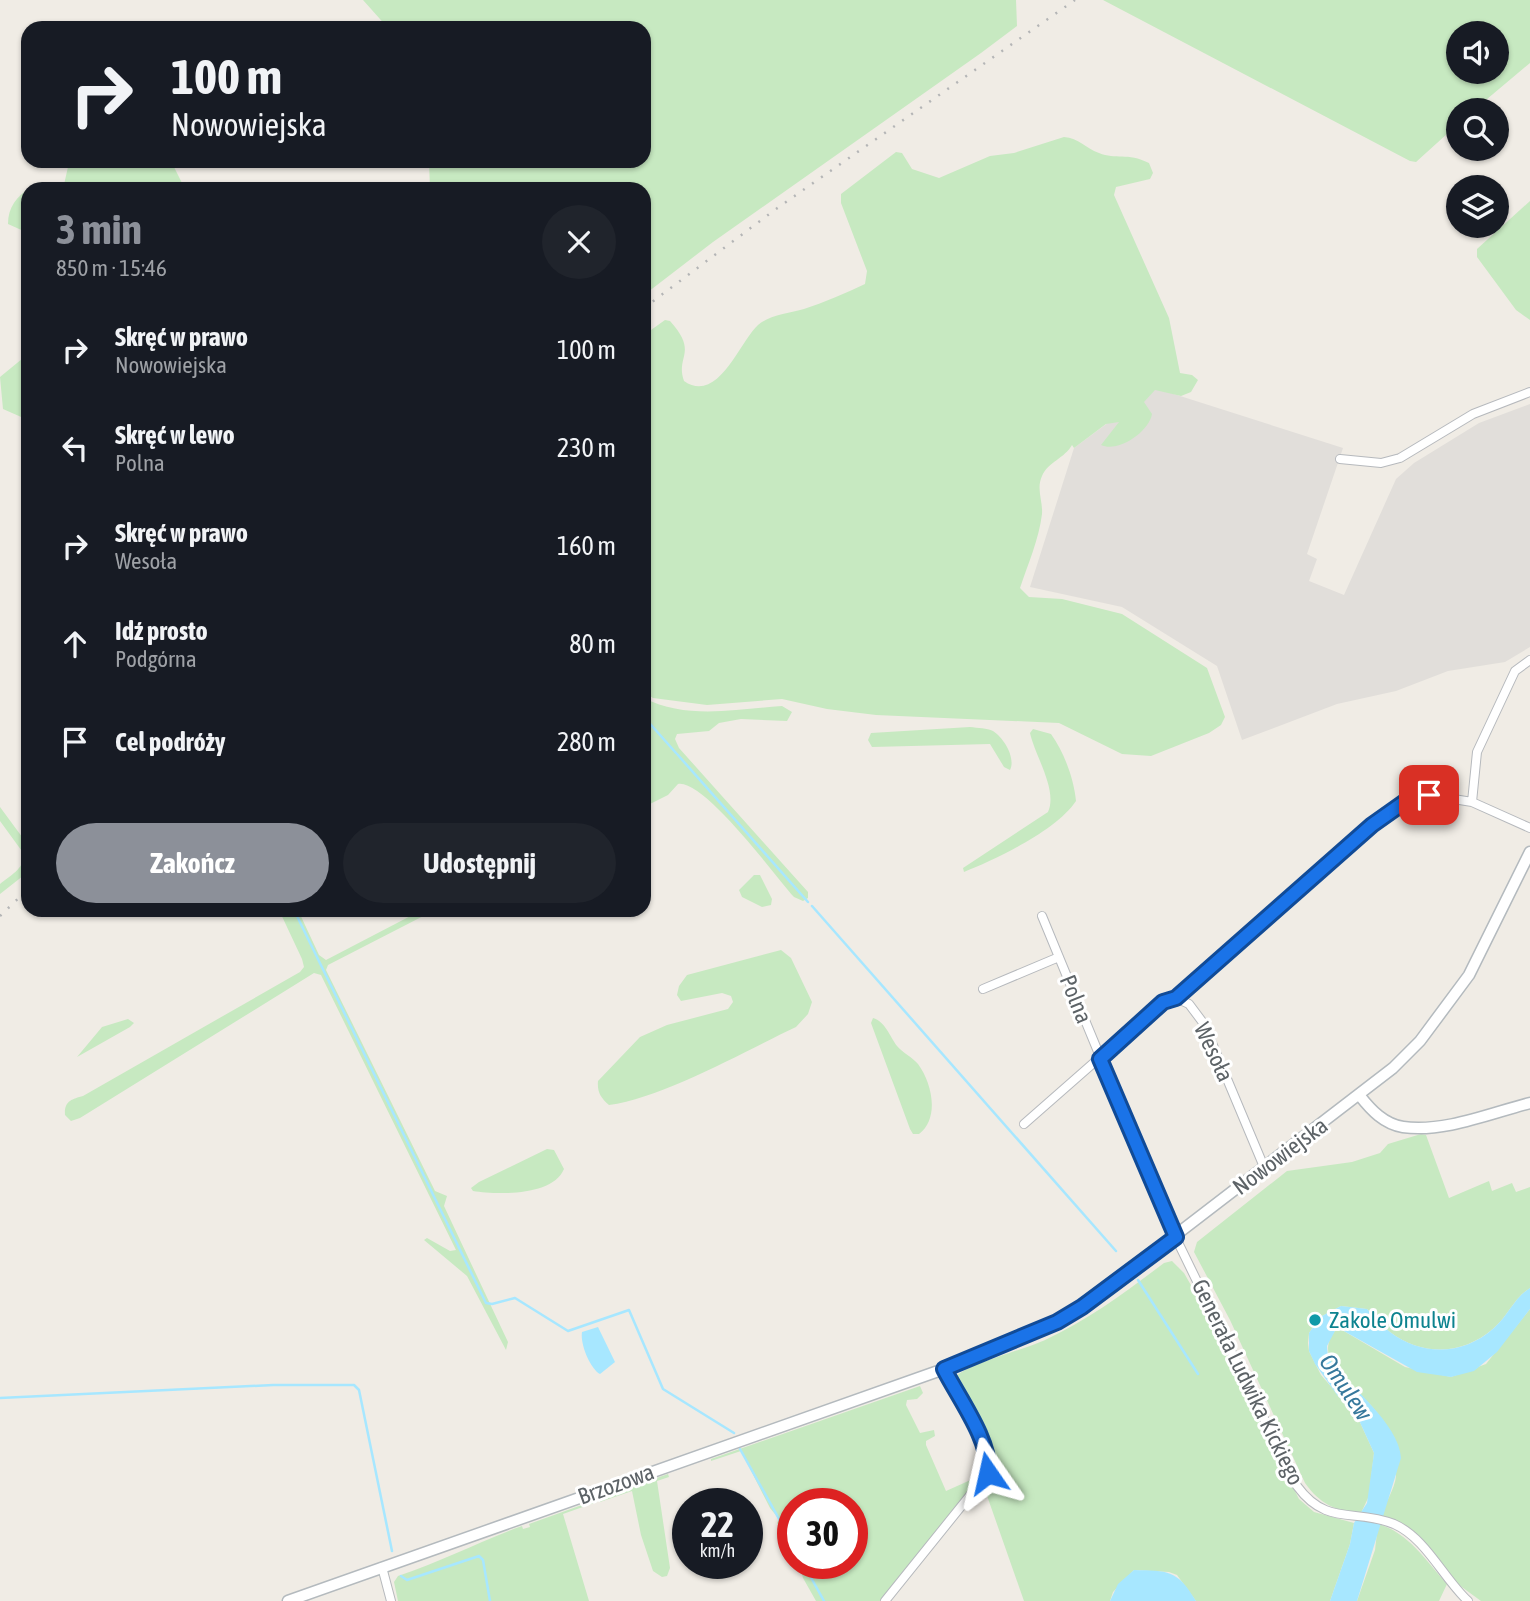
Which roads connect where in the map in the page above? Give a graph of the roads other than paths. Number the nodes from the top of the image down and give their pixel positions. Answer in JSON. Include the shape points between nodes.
{"nodes":[{"id":1,"x":1530,"y":392,"type":"edge"},
{"id":2,"x":1340,"y":459,"type":"dead end"},
{"id":3,"x":1530,"y":660,"type":"edge"},
{"id":4,"x":1472,"y":802,"type":"junction"},
{"id":5,"x":1530,"y":828,"type":"edge"},
{"id":6,"x":1530,"y":852,"type":"edge"},
{"id":7,"x":1042,"y":916,"type":"dead end"},
{"id":8,"x":1059,"y":957,"type":"junction"},
{"id":9,"x":982,"y":989,"type":"dead end"},
{"id":10,"x":1176,"y":998,"type":"junction"},
{"id":11,"x":1100,"y":1059,"type":"junction"},
{"id":12,"x":1360,"y":1096,"type":"junction"},
{"id":13,"x":1530,"y":1103,"type":"edge"},
{"id":14,"x":1024,"y":1124,"type":"dead end"},
{"id":15,"x":1265,"y":1167,"type":"junction"},
{"id":16,"x":1176,"y":1237,"type":"junction"},
{"id":17,"x":944,"y":1369,"type":"junction"},
{"id":18,"x":382,"y":1567,"type":"junction"},
{"id":19,"x":288,"y":1601,"type":"edge"},
{"id":20,"x":391,"y":1601,"type":"edge"},
{"id":21,"x":885,"y":1601,"type":"edge"},
{"id":22,"x":1468,"y":1601,"type":"edge"}],
"edges":[{"from":1,"to":2,"type":"street","via":[[1473,414],[1400,458],[1381,463]]},
{"from":3,"to":4,"type":"street","via":[[1515,671],[1477,752]]},
{"from":4,"to":5,"type":"street"},
{"from":4,"to":10,"type":"street","via":[[1429,795],[1413,796],[1399,805]]},
{"from":6,"to":12,"type":"main road","name":"Nowowiejska","via":[[1459,992],[1420,1041]]},
{"from":7,"to":8,"type":"street","name":"Polna"},
{"from":8,"to":9,"type":"street"},
{"from":8,"to":11,"type":"street","name":"Polna"},
{"from":10,"to":11,"type":"street","via":[[1163,1002]]},
{"from":10,"to":15,"type":"street","name":"Wesoła","via":[[1189,1004],[1204,1024]]},
{"from":11,"to":14,"type":"street"},
{"from":11,"to":16,"type":"street","name":"Polna"},
{"from":12,"to":13,"type":"main road","via":[[1373,1112],[1402,1127],[1457,1122]]},
{"from":12,"to":15,"type":"main road","name":"Nowowiejska"},
{"from":15,"to":16,"type":"main road","name":"Nowowiejska"},
{"from":16,"to":17,"type":"main road","name":"Nowowiejska","via":[[1057,1322]]},
{"from":16,"to":22,"type":"street","name":"Generała Ludwika Kickiego","via":[[1297,1486],[1322,1510],[1395,1525],[1416,1540]]},
{"from":17,"to":18,"type":"main road","name":"Brzozowa"},
{"from":17,"to":21,"type":"street","via":[[983,1442],[989,1457],[988,1473]]},
{"from":18,"to":19,"type":"main road","name":"Brzozowa"},
{"from":18,"to":20,"type":"street"}]}
